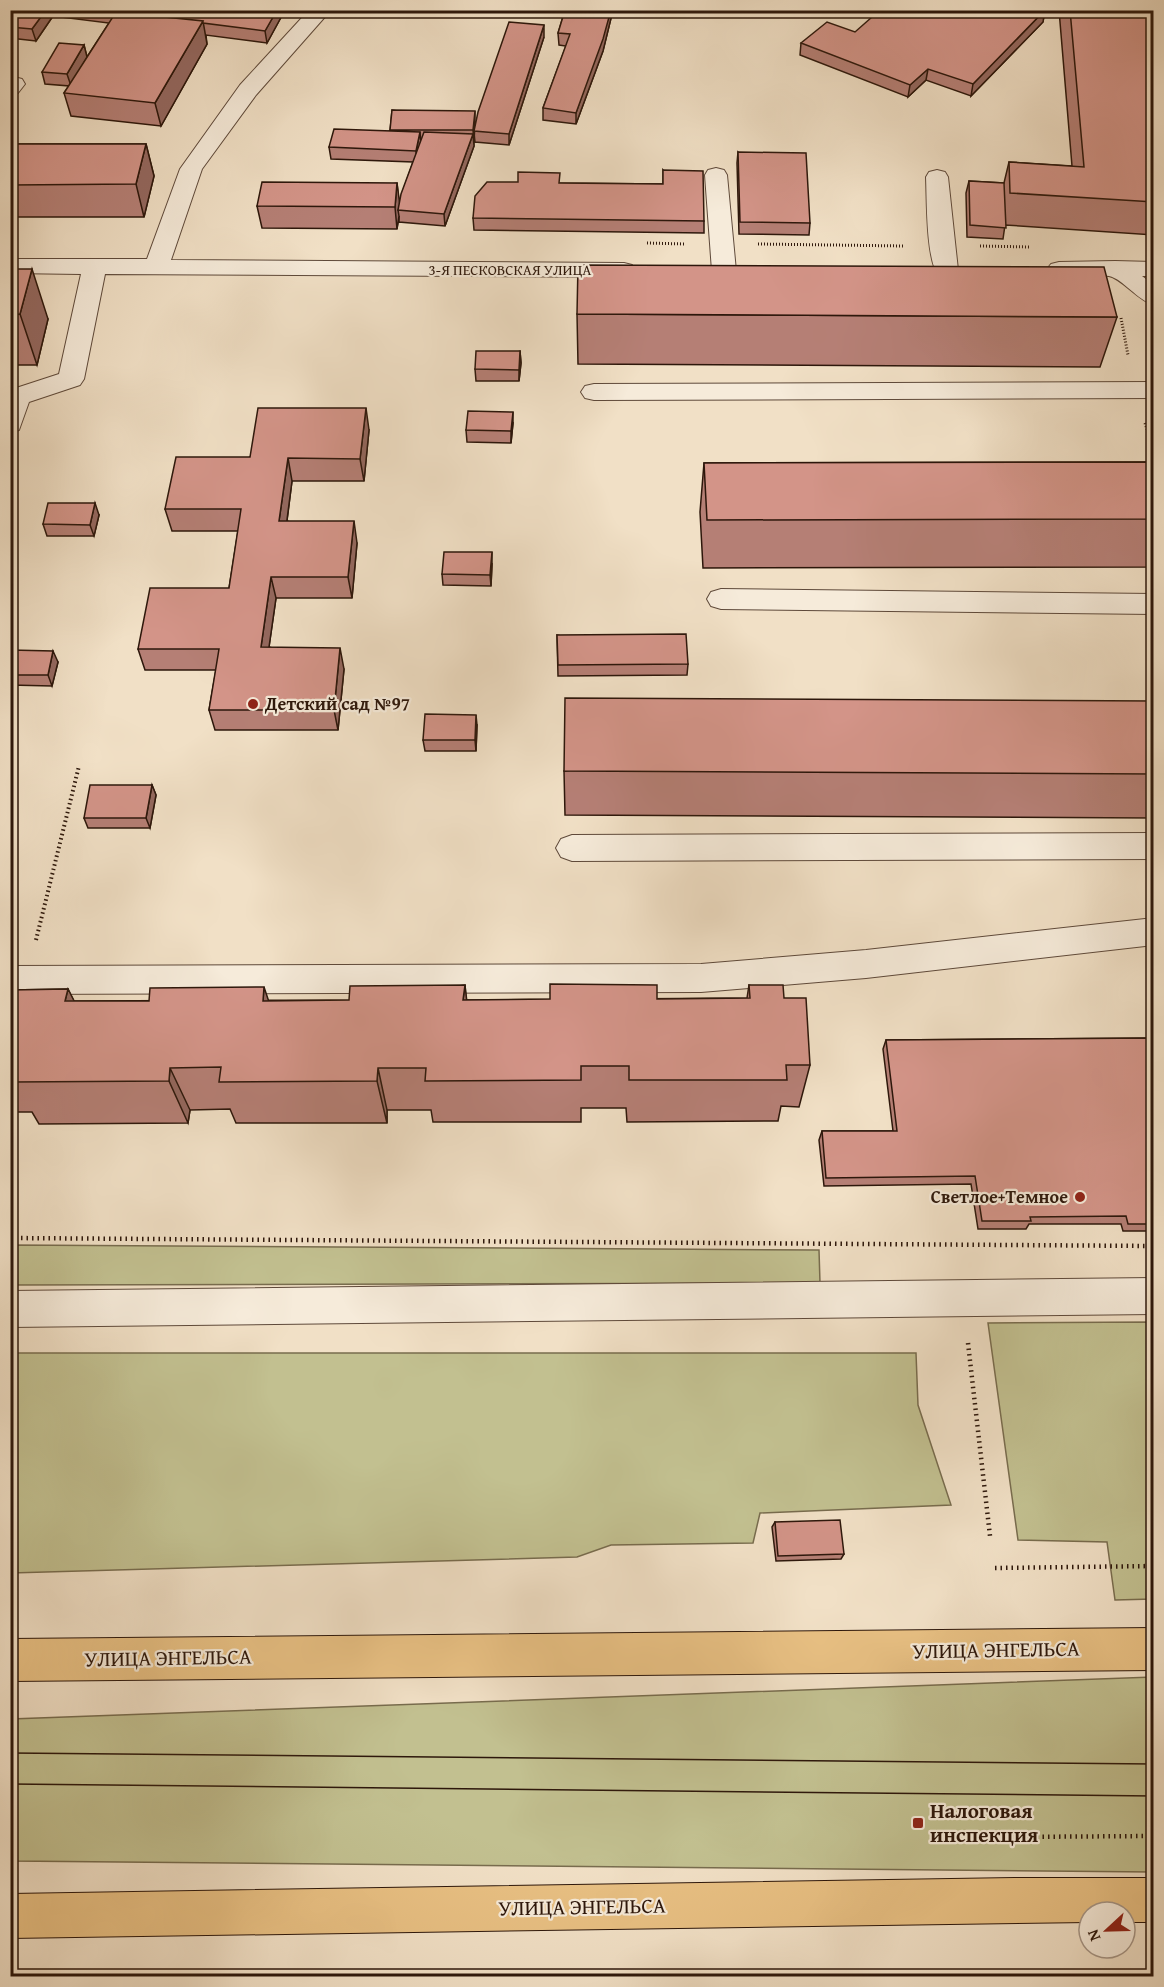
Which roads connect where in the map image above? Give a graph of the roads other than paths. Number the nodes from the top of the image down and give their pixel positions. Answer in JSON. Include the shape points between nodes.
{"nodes":[{"id":1,"x":321,"y":10,"type":"edge"},
{"id":2,"x":716,"y":175,"type":"dead end"},
{"id":3,"x":937,"y":177,"type":"dead end"},
{"id":4,"x":10,"y":266,"type":"edge"},
{"id":5,"x":95,"y":267,"type":"junction"},
{"id":6,"x":156,"y":267,"type":"junction"},
{"id":7,"x":1115,"y":268,"type":"junction"},
{"id":8,"x":1036,"y":269,"type":"edge"},
{"id":9,"x":1154,"y":269,"type":"edge"},
{"id":10,"x":946,"y":270,"type":"edge"},
{"id":11,"x":641,"y":271,"type":"edge"},
{"id":12,"x":724,"y":271,"type":"edge"},
{"id":13,"x":1154,"y":297,"type":"edge"},
{"id":14,"x":1154,"y":390,"type":"edge"},
{"id":15,"x":594,"y":392,"type":"dead end"},
{"id":16,"x":14,"y":397,"type":"edge"},
{"id":17,"x":10,"y":424,"type":"edge"},
{"id":18,"x":721,"y":599,"type":"dead end"},
{"id":19,"x":1154,"y":604,"type":"edge"},
{"id":20,"x":1154,"y":846,"type":"edge"},
{"id":21,"x":572,"y":848,"type":"dead end"},
{"id":22,"x":1154,"y":931,"type":"edge"},
{"id":23,"x":19,"y":980,"type":"edge"},
{"id":24,"x":1154,"y":1296,"type":"edge"},
{"id":25,"x":10,"y":1309,"type":"edge"},
{"id":26,"x":1154,"y":1649,"type":"edge"},
{"id":27,"x":10,"y":1659,"type":"edge"},
{"id":28,"x":1154,"y":1900,"type":"edge"},
{"id":29,"x":10,"y":1916,"type":"edge"}],
"edges":[{"from":1,"to":6,"type":"street","via":[[248,90],[191,169]]},
{"from":2,"to":12,"type":"street"},
{"from":3,"to":10,"type":"street"},
{"from":4,"to":5,"type":"street","name":"3-Я ПЕСКОВСКАЯ УЛИЦА"},
{"from":5,"to":6,"type":"street","name":"3-Я ПЕСКОВСКАЯ УЛИЦА"},
{"from":5,"to":16,"type":"street","via":[[71,379]]},
{"from":6,"to":11,"type":"street","name":"3-Я ПЕСКОВСКАЯ УЛИЦА"},
{"from":7,"to":8,"type":"street"},
{"from":7,"to":9,"type":"street"},
{"from":7,"to":13,"type":"street"},
{"from":14,"to":15,"type":"street"},
{"from":16,"to":17,"type":"street"},
{"from":18,"to":19,"type":"street"},
{"from":20,"to":21,"type":"street"},
{"from":22,"to":23,"type":"street","via":[[878,963],[700,978]]},
{"from":24,"to":25,"type":"street"},
{"from":26,"to":27,"type":"main road","name":"УЛИЦА ЭНГЕЛЬСА"},
{"from":28,"to":29,"type":"main road","name":"УЛИЦА ЭНГЕЛЬСА"}]}
